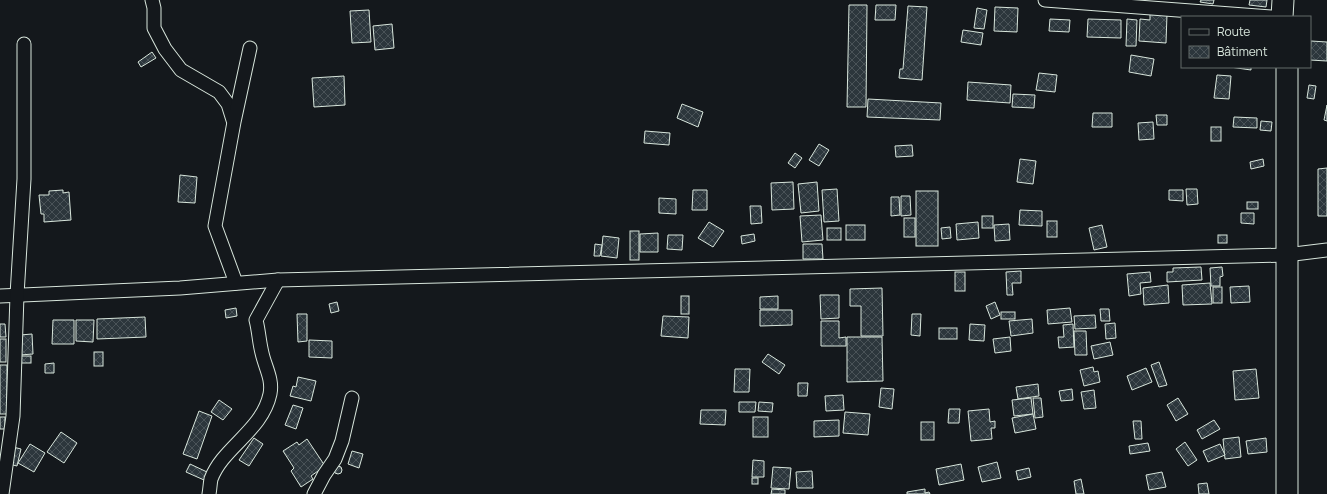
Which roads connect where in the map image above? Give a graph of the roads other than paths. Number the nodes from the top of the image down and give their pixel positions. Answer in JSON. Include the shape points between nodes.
{"nodes":[{"id":1,"x":152,"y":0,"type":"edge"},
{"id":2,"x":1045,"y":0,"type":"edge"},
{"id":3,"x":1283,"y":0,"type":"edge"},
{"id":4,"x":1259,"y":16,"type":"edge"},
{"id":5,"x":1282,"y":16,"type":"edge"},
{"id":6,"x":24,"y":44,"type":"dead end"},
{"id":7,"x":250,"y":48,"type":"dead end"},
{"id":8,"x":1287,"y":68,"type":"edge"},
{"id":9,"x":234,"y":122,"type":"junction"},
{"id":10,"x":1327,"y":250,"type":"edge"},
{"id":11,"x":1286,"y":255,"type":"junction"},
{"id":12,"x":278,"y":280,"type":"junction"},
{"id":13,"x":236,"y":283,"type":"junction"},
{"id":14,"x":17,"y":295,"type":"junction"},
{"id":15,"x":0,"y":296,"type":"edge"},
{"id":16,"x":352,"y":398,"type":"dead end"},
{"id":17,"x":2,"y":494,"type":"edge"},
{"id":18,"x":209,"y":494,"type":"edge"},
{"id":19,"x":314,"y":494,"type":"edge"},
{"id":20,"x":1287,"y":494,"type":"edge"}],
"edges":[{"from":1,"to":9,"type":"street","via":[[154,28],[165,49],[181,70],[219,92],[228,104]]},
{"from":2,"to":4,"type":"street"},
{"from":3,"to":5,"type":"highway"},
{"from":6,"to":14,"type":"street","via":[[24,178]]},
{"from":7,"to":9,"type":"street"},
{"from":8,"to":11,"type":"highway"},
{"from":9,"to":13,"type":"street","via":[[215,226]]},
{"from":10,"to":11,"type":"street"},
{"from":11,"to":12,"type":"street"},
{"from":11,"to":20,"type":"highway"},
{"from":12,"to":13,"type":"street"},
{"from":12,"to":18,"type":"street","via":[[256,320],[268,372],[270,394],[255,425],[218,466],[211,480]]},
{"from":13,"to":14,"type":"street"},
{"from":14,"to":15,"type":"street"},
{"from":14,"to":17,"type":"street","via":[[13,416]]},
{"from":16,"to":19,"type":"street","via":[[336,459]]}]}
